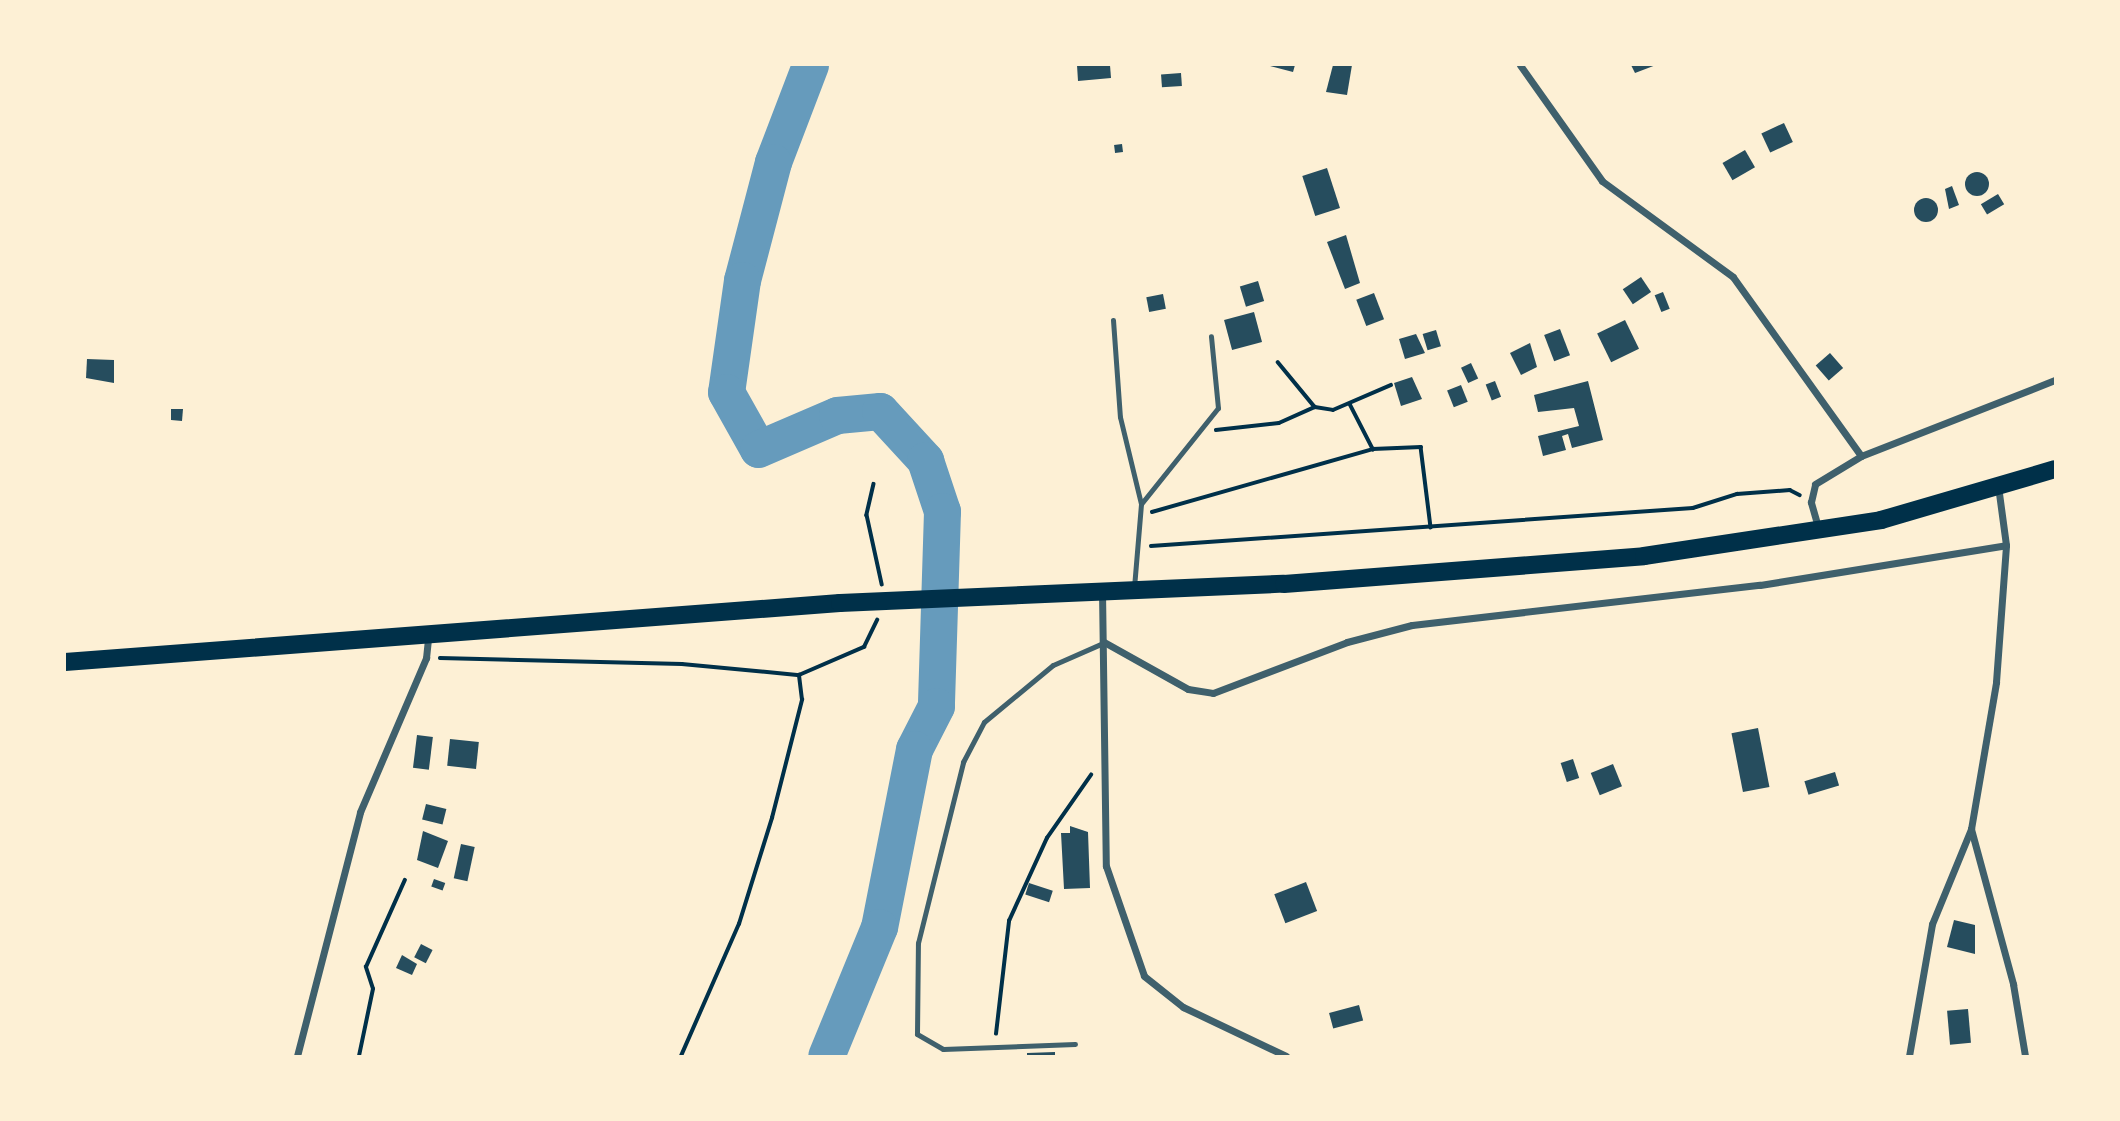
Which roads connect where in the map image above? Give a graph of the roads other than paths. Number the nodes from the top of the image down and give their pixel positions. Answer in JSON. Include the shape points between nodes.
{"nodes":[{"id":1,"x":1520,"y":65,"type":"edge"},
{"id":2,"x":1113,"y":320,"type":"dead end"},
{"id":3,"x":1211,"y":337,"type":"dead end"},
{"id":4,"x":2055,"y":380,"type":"edge"},
{"id":5,"x":1861,"y":456,"type":"junction"},
{"id":6,"x":2055,"y":469,"type":"edge"},
{"id":7,"x":1998,"y":486,"type":"junction"},
{"id":8,"x":1141,"y":503,"type":"junction"},
{"id":9,"x":1819,"y":532,"type":"junction"},
{"id":10,"x":2006,"y":545,"type":"junction"},
{"id":11,"x":1134,"y":589,"type":"junction"},
{"id":12,"x":1102,"y":590,"type":"junction"},
{"id":13,"x":428,"y":638,"type":"junction"},
{"id":14,"x":1104,"y":642,"type":"junction"},
{"id":15,"x":65,"y":662,"type":"edge"},
{"id":16,"x":1971,"y":829,"type":"junction"},
{"id":17,"x":1075,"y":1044,"type":"dead end"},
{"id":18,"x":297,"y":1056,"type":"edge"},
{"id":19,"x":1286,"y":1056,"type":"edge"},
{"id":20,"x":1909,"y":1056,"type":"edge"},
{"id":21,"x":2025,"y":1056,"type":"edge"}],
"edges":[{"from":1,"to":5,"type":"street","via":[[1602,181],[1733,277]]},
{"from":2,"to":8,"type":"lane","via":[[1120,417]]},
{"from":3,"to":8,"type":"lane","via":[[1217,408]]},
{"from":4,"to":5,"type":"street"},
{"from":5,"to":9,"type":"street","via":[[1815,484],[1811,502]]},
{"from":6,"to":7,"type":"highway"},
{"from":7,"to":9,"type":"highway"},
{"from":7,"to":10,"type":"street"},
{"from":8,"to":11,"type":"lane"},
{"from":9,"to":11,"type":"highway","via":[[1644,556]]},
{"from":10,"to":14,"type":"street","via":[[1760,585],[1412,625],[1347,642],[1213,693],[1188,689]]},
{"from":10,"to":16,"type":"street","via":[[1996,682]]},
{"from":11,"to":12,"type":"highway"},
{"from":12,"to":13,"type":"highway","via":[[841,603]]},
{"from":12,"to":14,"type":"street"},
{"from":13,"to":15,"type":"highway"},
{"from":13,"to":18,"type":"street","via":[[426,658],[360,812]]},
{"from":14,"to":17,"type":"lane","via":[[1017,690],[984,722],[962,762],[918,943],[917,1034],[943,1049]]},
{"from":14,"to":19,"type":"street","via":[[1101,758],[1106,866],[1144,976],[1183,1007]]},
{"from":16,"to":20,"type":"street","via":[[1932,924]]},
{"from":16,"to":21,"type":"street","via":[[2013,984]]}]}
